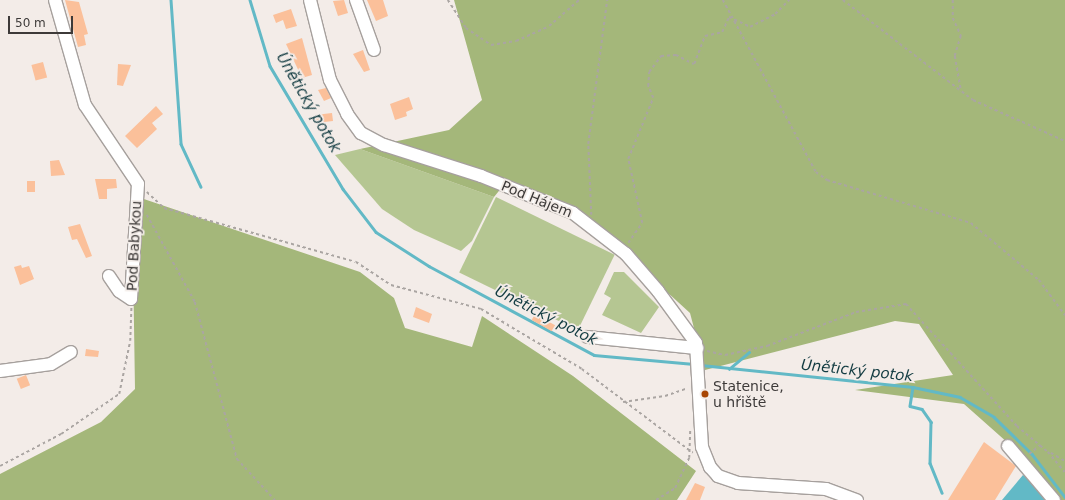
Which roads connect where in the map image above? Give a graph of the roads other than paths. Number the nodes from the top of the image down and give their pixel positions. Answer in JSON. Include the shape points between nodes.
{"nodes":[{"id":1,"x":55,"y":0,"type":"edge"},
{"id":2,"x":310,"y":0,"type":"edge"},
{"id":3,"x":356,"y":0,"type":"edge"},
{"id":4,"x":374,"y":50,"type":"dead end"},
{"id":5,"x":109,"y":276,"type":"dead end"},
{"id":6,"x":588,"y":337,"type":"dead end"},
{"id":7,"x":71,"y":352,"type":"dead end"},
{"id":8,"x":700,"y":352,"type":"junction"},
{"id":9,"x":0,"y":371,"type":"edge"},
{"id":10,"x":1008,"y":446,"type":"dead end"},
{"id":11,"x":857,"y":500,"type":"edge"},
{"id":12,"x":1054,"y":500,"type":"edge"}],
"edges":[{"from":1,"to":5,"type":"street","name":"Pod Babykou","via":[[86,105],[138,184],[131,299],[119,291]]},
{"from":2,"to":8,"type":"street","name":"Pod Hájem","via":[[330,80],[347,114],[361,133],[384,145],[539,198],[592,225],[622,250],[683,322]]},
{"from":3,"to":4,"type":"street"},
{"from":6,"to":8,"type":"street"},
{"from":7,"to":9,"type":"street","via":[[51,364]]},
{"from":8,"to":11,"type":"street","name":"Pod Hájem","via":[[705,457],[718,476],[738,483],[826,489]]},
{"from":10,"to":12,"type":"street"}]}
